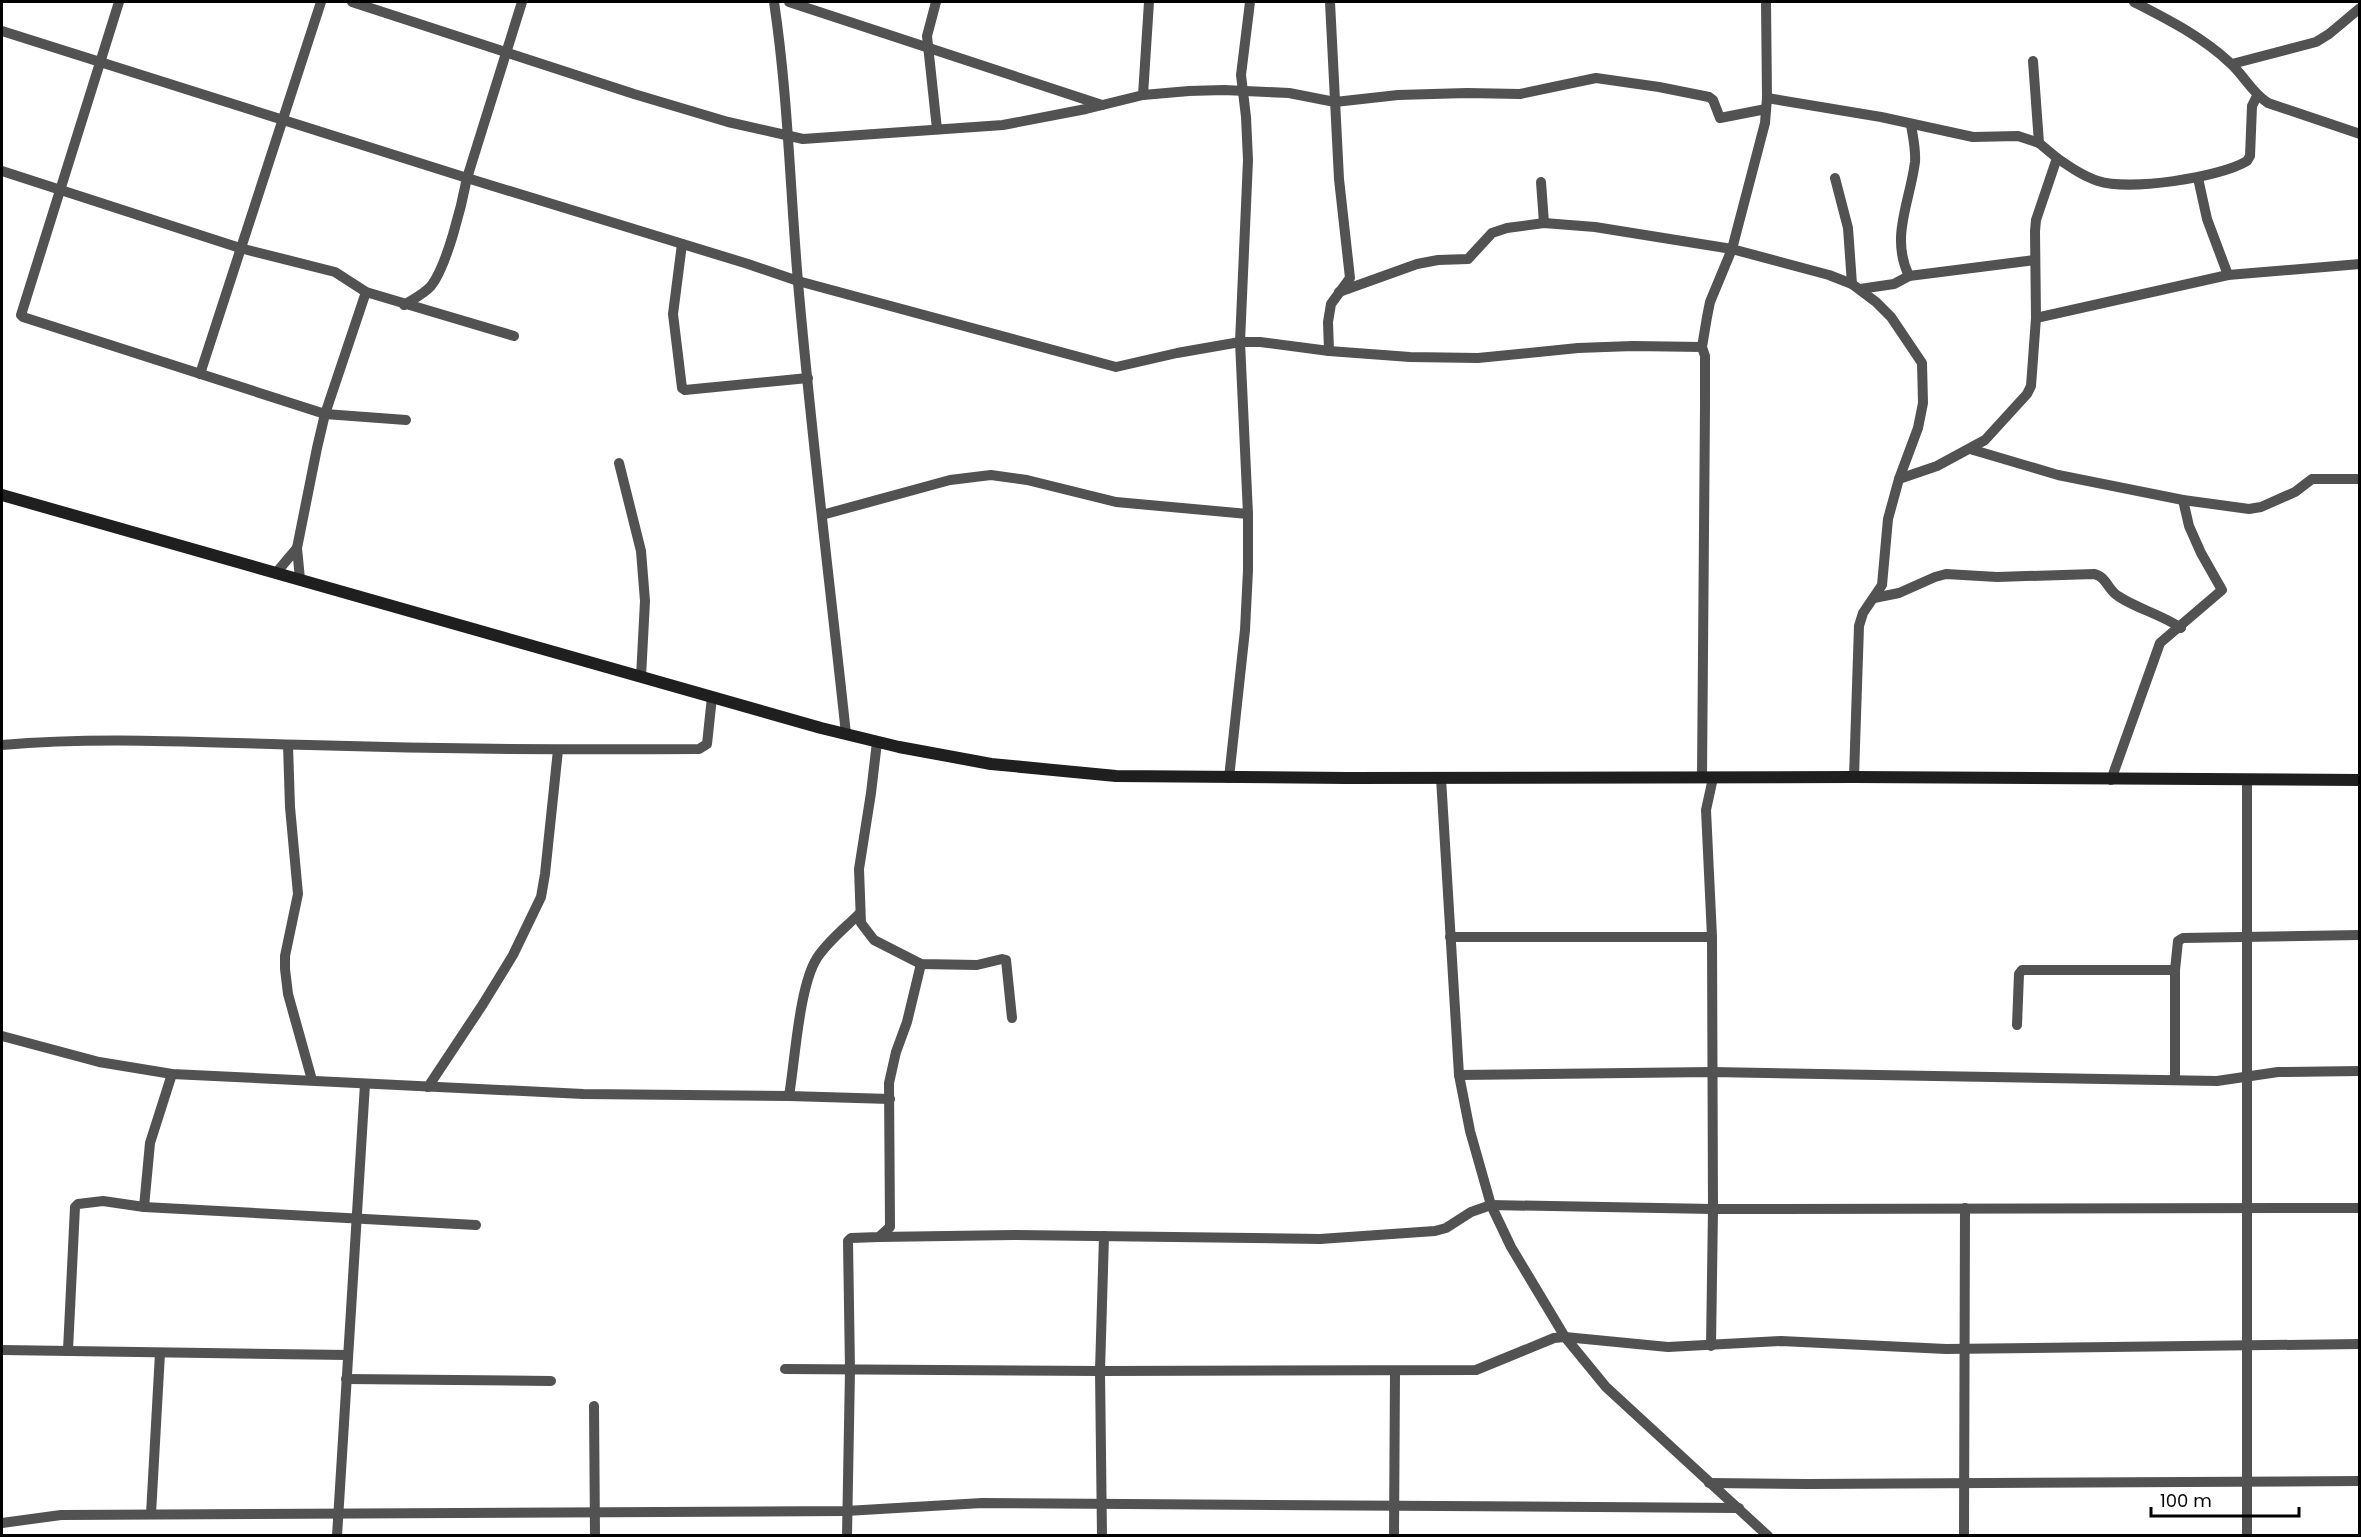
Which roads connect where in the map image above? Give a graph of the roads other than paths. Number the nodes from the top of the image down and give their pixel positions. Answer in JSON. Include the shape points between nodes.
{"nodes":[{"id":1,"x":119,"y":2,"type":"edge"},
{"id":2,"x":321,"y":2,"type":"edge"},
{"id":3,"x":352,"y":2,"type":"edge"},
{"id":4,"x":522,"y":2,"type":"edge"},
{"id":5,"x":774,"y":2,"type":"edge"},
{"id":6,"x":789,"y":2,"type":"edge"},
{"id":7,"x":936,"y":2,"type":"edge"},
{"id":8,"x":1149,"y":2,"type":"edge"},
{"id":9,"x":1251,"y":2,"type":"edge"},
{"id":10,"x":1330,"y":2,"type":"edge"},
{"id":11,"x":1766,"y":2,"type":"edge"},
{"id":12,"x":2134,"y":2,"type":"edge"},
{"id":13,"x":2360,"y":8,"type":"edge"},
{"id":14,"x":2,"y":31,"type":"edge"},
{"id":15,"x":927,"y":47,"type":"junction"},
{"id":16,"x":506,"y":53,"type":"junction"},
{"id":17,"x":100,"y":61,"type":"junction"},
{"id":18,"x":2033,"y":61,"type":"dead end"},
{"id":19,"x":2232,"y":64,"type":"junction"},
{"id":20,"x":1243,"y":90,"type":"junction"},
{"id":21,"x":1143,"y":95,"type":"junction"},
{"id":22,"x":2257,"y":96,"type":"junction"},
{"id":23,"x":1335,"y":102,"type":"junction"},
{"id":24,"x":1767,"y":104,"type":"junction"},
{"id":25,"x":1104,"y":105,"type":"junction"},
{"id":26,"x":282,"y":120,"type":"junction"},
{"id":27,"x":1911,"y":125,"type":"junction"},
{"id":28,"x":937,"y":129,"type":"junction"},
{"id":29,"x":2360,"y":134,"type":"edge"},
{"id":30,"x":789,"y":137,"type":"junction"},
{"id":31,"x":2039,"y":143,"type":"junction"},
{"id":32,"x":2057,"y":158,"type":"junction"},
{"id":33,"x":2,"y":171,"type":"edge"},
{"id":34,"x":467,"y":178,"type":"junction"},
{"id":35,"x":1835,"y":178,"type":"dead end"},
{"id":36,"x":2198,"y":178,"type":"junction"},
{"id":37,"x":1541,"y":182,"type":"dead end"},
{"id":38,"x":58,"y":190,"type":"junction"},
{"id":39,"x":1544,"y":223,"type":"junction"},
{"id":40,"x":682,"y":244,"type":"junction"},
{"id":41,"x":240,"y":248,"type":"junction"},
{"id":42,"x":1732,"y":249,"type":"junction"},
{"id":43,"x":2035,"y":260,"type":"junction"},
{"id":44,"x":2360,"y":264,"type":"edge"},
{"id":45,"x":2228,"y":275,"type":"junction"},
{"id":46,"x":1909,"y":276,"type":"junction"},
{"id":47,"x":798,"y":281,"type":"junction"},
{"id":48,"x":1856,"y":286,"type":"junction"},
{"id":49,"x":366,"y":292,"type":"junction"},
{"id":50,"x":1339,"y":292,"type":"junction"},
{"id":51,"x":404,"y":304,"type":"junction"},
{"id":52,"x":2036,"y":318,"type":"junction"},
{"id":53,"x":514,"y":336,"type":"dead end"},
{"id":54,"x":1240,"y":342,"type":"junction"},
{"id":55,"x":1702,"y":347,"type":"junction"},
{"id":56,"x":1329,"y":351,"type":"junction"},
{"id":57,"x":200,"y":374,"type":"junction"},
{"id":58,"x":808,"y":378,"type":"junction"},
{"id":59,"x":325,"y":414,"type":"junction"},
{"id":60,"x":405,"y":420,"type":"dead end"},
{"id":61,"x":1970,"y":449,"type":"junction"},
{"id":62,"x":619,"y":463,"type":"dead end"},
{"id":63,"x":1899,"y":478,"type":"junction"},
{"id":64,"x":2360,"y":479,"type":"edge"},
{"id":65,"x":2,"y":495,"type":"edge"},
{"id":66,"x":2184,"y":500,"type":"junction"},
{"id":67,"x":1248,"y":514,"type":"junction"},
{"id":68,"x":822,"y":515,"type":"junction"},
{"id":69,"x":297,"y":548,"type":"junction"},
{"id":70,"x":276,"y":573,"type":"junction"},
{"id":71,"x":300,"y":579,"type":"junction"},
{"id":72,"x":1874,"y":598,"type":"junction"},
{"id":73,"x":2181,"y":628,"type":"junction"},
{"id":74,"x":640,"y":676,"type":"junction"},
{"id":75,"x":712,"y":697,"type":"junction"},
{"id":76,"x":846,"y":734,"type":"junction"},
{"id":77,"x":876,"y":742,"type":"junction"},
{"id":78,"x":2,"y":745,"type":"edge"},
{"id":79,"x":288,"y":745,"type":"junction"},
{"id":80,"x":558,"y":750,"type":"junction"},
{"id":81,"x":1854,"y":777,"type":"junction"},
{"id":82,"x":1229,"y":778,"type":"junction"},
{"id":83,"x":1441,"y":778,"type":"junction"},
{"id":84,"x":1707,"y":778,"type":"junction"},
{"id":85,"x":2111,"y":780,"type":"junction"},
{"id":86,"x":2247,"y":780,"type":"junction"},
{"id":87,"x":2360,"y":780,"type":"edge"},
{"id":88,"x":859,"y":914,"type":"junction"},
{"id":89,"x":2360,"y":935,"type":"edge"},
{"id":90,"x":2246,"y":936,"type":"junction"},
{"id":91,"x":1450,"y":937,"type":"junction"},
{"id":92,"x":1712,"y":937,"type":"junction"},
{"id":93,"x":921,"y":964,"type":"junction"},
{"id":94,"x":2175,"y":970,"type":"junction"},
{"id":95,"x":1012,"y":1018,"type":"dead end"},
{"id":96,"x":2017,"y":1025,"type":"dead end"},
{"id":97,"x":2,"y":1036,"type":"edge"},
{"id":98,"x":2360,"y":1071,"type":"edge"},
{"id":99,"x":1712,"y":1072,"type":"junction"},
{"id":100,"x":172,"y":1074,"type":"junction"},
{"id":101,"x":1459,"y":1074,"type":"junction"},
{"id":102,"x":2246,"y":1077,"type":"junction"},
{"id":103,"x":2175,"y":1079,"type":"junction"},
{"id":104,"x":312,"y":1080,"type":"junction"},
{"id":105,"x":365,"y":1084,"type":"junction"},
{"id":106,"x":428,"y":1087,"type":"junction"},
{"id":107,"x":789,"y":1096,"type":"junction"},
{"id":108,"x":890,"y":1099,"type":"junction"},
{"id":109,"x":1491,"y":1205,"type":"junction"},
{"id":110,"x":144,"y":1207,"type":"junction"},
{"id":111,"x":1965,"y":1208,"type":"junction"},
{"id":112,"x":2246,"y":1208,"type":"junction"},
{"id":113,"x":2360,"y":1208,"type":"edge"},
{"id":114,"x":1713,"y":1209,"type":"junction"},
{"id":115,"x":357,"y":1219,"type":"junction"},
{"id":116,"x":476,"y":1225,"type":"dead end"},
{"id":117,"x":890,"y":1227,"type":"junction"},
{"id":118,"x":1104,"y":1236,"type":"junction"},
{"id":119,"x":879,"y":1237,"type":"junction"},
{"id":120,"x":902,"y":1237,"type":"junction"},
{"id":121,"x":1564,"y":1337,"type":"junction"},
{"id":122,"x":2360,"y":1344,"type":"edge"},
{"id":123,"x":1711,"y":1346,"type":"junction"},
{"id":124,"x":2246,"y":1347,"type":"junction"},
{"id":125,"x":1965,"y":1349,"type":"junction"},
{"id":126,"x":2,"y":1350,"type":"edge"},
{"id":127,"x":68,"y":1350,"type":"junction"},
{"id":128,"x":160,"y":1353,"type":"junction"},
{"id":129,"x":348,"y":1355,"type":"junction"},
{"id":130,"x":785,"y":1369,"type":"dead end"},
{"id":131,"x":850,"y":1370,"type":"junction"},
{"id":132,"x":1100,"y":1371,"type":"junction"},
{"id":133,"x":1395,"y":1371,"type":"junction"},
{"id":134,"x":346,"y":1379,"type":"junction"},
{"id":135,"x":550,"y":1381,"type":"dead end"},
{"id":136,"x":594,"y":1406,"type":"dead end"},
{"id":137,"x":2246,"y":1481,"type":"junction"},
{"id":138,"x":2360,"y":1481,"type":"edge"},
{"id":139,"x":1709,"y":1483,"type":"junction"},
{"id":140,"x":1963,"y":1483,"type":"junction"},
{"id":141,"x":1102,"y":1504,"type":"junction"},
{"id":142,"x":1394,"y":1507,"type":"junction"},
{"id":143,"x":1739,"y":1508,"type":"junction"},
{"id":144,"x":846,"y":1510,"type":"junction"},
{"id":145,"x":594,"y":1513,"type":"junction"},
{"id":146,"x":151,"y":1515,"type":"junction"},
{"id":147,"x":338,"y":1515,"type":"junction"},
{"id":148,"x":2,"y":1523,"type":"edge"},
{"id":149,"x":337,"y":1536,"type":"edge"},
{"id":150,"x":595,"y":1536,"type":"edge"},
{"id":151,"x":847,"y":1536,"type":"edge"},
{"id":152,"x":1102,"y":1536,"type":"edge"},
{"id":153,"x":1394,"y":1536,"type":"edge"},
{"id":154,"x":1768,"y":1536,"type":"edge"},
{"id":155,"x":1964,"y":1536,"type":"edge"},
{"id":156,"x":2247,"y":1536,"type":"edge"}],
"edges":[{"from":1,"to":17,"type":"street"},
{"from":2,"to":26,"type":"street"},
{"from":3,"to":16,"type":"street"},
{"from":4,"to":16,"type":"street"},
{"from":5,"to":30,"type":"street"},
{"from":6,"to":15,"type":"street"},
{"from":7,"to":15,"type":"street","via":[[927,27]]},
{"from":8,"to":21,"type":"street"},
{"from":9,"to":20,"type":"street","via":[[1242,59]]},
{"from":10,"to":23,"type":"street"},
{"from":11,"to":24,"type":"street"},
{"from":12,"to":19,"type":"street","via":[[2198,37]]},
{"from":13,"to":19,"type":"street","via":[[2316,42]]},
{"from":14,"to":17,"type":"street"},
{"from":15,"to":25,"type":"street"},
{"from":15,"to":28,"type":"street"},
{"from":16,"to":30,"type":"street"},
{"from":16,"to":34,"type":"street"},
{"from":17,"to":26,"type":"street"},
{"from":17,"to":38,"type":"street"},
{"from":18,"to":31,"type":"street"},
{"from":19,"to":22,"type":"street"},
{"from":20,"to":21,"type":"street"},
{"from":20,"to":23,"type":"street"},
{"from":20,"to":54,"type":"street","via":[[1248,160]]},
{"from":21,"to":25,"type":"street"},
{"from":22,"to":29,"type":"street"},
{"from":22,"to":36,"type":"street","via":[[2252,106],[2247,161]]},
{"from":23,"to":24,"type":"street","via":[[1416,94],[1520,94],[1596,78],[1709,97],[1720,118]]},
{"from":23,"to":50,"type":"street","via":[[1350,278]]},
{"from":24,"to":27,"type":"street","via":[[1881,117]]},
{"from":24,"to":42,"type":"street"},
{"from":25,"to":28,"type":"street","via":[[1003,124]]},
{"from":26,"to":34,"type":"street"},
{"from":26,"to":41,"type":"street"},
{"from":27,"to":31,"type":"street","via":[[1973,137],[2018,136]]},
{"from":27,"to":46,"type":"street","via":[[1915,160],[1900,231],[1901,254]]},
{"from":28,"to":30,"type":"street","via":[[823,140]]},
{"from":30,"to":47,"type":"street"},
{"from":31,"to":32,"type":"street"},
{"from":32,"to":36,"type":"street","via":[[2099,181],[2165,183]]},
{"from":32,"to":43,"type":"street","via":[[2036,220]]},
{"from":33,"to":38,"type":"street"},
{"from":34,"to":40,"type":"street"},
{"from":34,"to":51,"type":"street","via":[[462,207],[435,279],[421,295]]},
{"from":35,"to":48,"type":"street","via":[[1848,228]]},
{"from":36,"to":45,"type":"street","via":[[2207,219]]},
{"from":37,"to":39,"type":"street"},
{"from":38,"to":41,"type":"street"},
{"from":38,"to":57,"type":"street","via":[[22,317]]},
{"from":39,"to":42,"type":"street","via":[[1595,227]]},
{"from":39,"to":50,"type":"street","via":[[1492,233],[1464,261],[1417,264]]},
{"from":40,"to":47,"type":"street"},
{"from":40,"to":58,"type":"street","via":[[673,314],[682,388]]},
{"from":41,"to":49,"type":"street","via":[[335,272]]},
{"from":41,"to":57,"type":"street"},
{"from":42,"to":48,"type":"street"},
{"from":42,"to":55,"type":"street","via":[[1710,302]]},
{"from":43,"to":46,"type":"street"},
{"from":43,"to":52,"type":"street"},
{"from":44,"to":45,"type":"street"},
{"from":45,"to":52,"type":"street"},
{"from":46,"to":48,"type":"street","via":[[1894,284]]},
{"from":47,"to":54,"type":"street","via":[[1116,368],[1177,352]]},
{"from":47,"to":58,"type":"street"},
{"from":48,"to":63,"type":"street","via":[[1891,317],[1922,363],[1923,403]]},
{"from":49,"to":51,"type":"street"},
{"from":49,"to":59,"type":"street"},
{"from":50,"to":56,"type":"street","via":[[1331,304]]},
{"from":51,"to":53,"type":"street"},
{"from":52,"to":61,"type":"street","via":[[2030,390],[1985,440]]},
{"from":54,"to":56,"type":"street"},
{"from":54,"to":67,"type":"street"},
{"from":55,"to":56,"type":"street","via":[[1622,346],[1478,358]]},
{"from":55,"to":84,"type":"street"},
{"from":57,"to":59,"type":"street"},
{"from":58,"to":68,"type":"street"},
{"from":59,"to":60,"type":"street"},
{"from":59,"to":69,"type":"street"},
{"from":61,"to":63,"type":"street","via":[[1937,466]]},
{"from":61,"to":66,"type":"street","via":[[2058,475]]},
{"from":62,"to":74,"type":"street","via":[[641,551],[645,601]]},
{"from":63,"to":72,"type":"street","via":[[1888,519],[1882,585]]},
{"from":64,"to":66,"type":"street","via":[[2312,479],[2295,492],[2249,509]]},
{"from":65,"to":70,"type":"main road"},
{"from":66,"to":73,"type":"street","via":[[2200,553],[2222,590]]},
{"from":67,"to":68,"type":"street","via":[[1116,502],[991,475],[950,480]]},
{"from":67,"to":82,"type":"street","via":[[1245,630]]},
{"from":68,"to":76,"type":"street"},
{"from":69,"to":70,"type":"street"},
{"from":69,"to":71,"type":"street"},
{"from":70,"to":71,"type":"main road"},
{"from":71,"to":74,"type":"main road"},
{"from":72,"to":73,"type":"street","via":[[1899,593],[1946,574],[2094,574],[2118,597]]},
{"from":72,"to":81,"type":"street","via":[[1859,626]]},
{"from":73,"to":85,"type":"street","via":[[2160,643]]},
{"from":74,"to":75,"type":"main road"},
{"from":75,"to":76,"type":"main road"},
{"from":75,"to":80,"type":"street","via":[[707,744],[699,749]]},
{"from":76,"to":77,"type":"main road"},
{"from":77,"to":82,"type":"main road","via":[[991,764],[1116,776]]},
{"from":77,"to":88,"type":"street","via":[[859,869]]},
{"from":78,"to":79,"type":"street","via":[[63,741]]},
{"from":79,"to":80,"type":"street"},
{"from":79,"to":104,"type":"street","via":[[298,894],[285,969]]},
{"from":80,"to":106,"type":"street","via":[[541,897],[513,955]]},
{"from":81,"to":84,"type":"main road"},
{"from":81,"to":85,"type":"main road"},
{"from":82,"to":83,"type":"main road"},
{"from":83,"to":84,"type":"main road"},
{"from":83,"to":91,"type":"street"},
{"from":84,"to":92,"type":"street"},
{"from":85,"to":86,"type":"main road"},
{"from":86,"to":87,"type":"main road"},
{"from":86,"to":90,"type":"street"},
{"from":88,"to":93,"type":"street","via":[[874,940]]},
{"from":88,"to":107,"type":"street","via":[[831,941],[807,980]]},
{"from":89,"to":90,"type":"street"},
{"from":90,"to":94,"type":"street","via":[[2183,938],[2176,946]]},
{"from":90,"to":102,"type":"street"},
{"from":91,"to":92,"type":"street"},
{"from":91,"to":101,"type":"street"},
{"from":92,"to":99,"type":"street"},
{"from":93,"to":95,"type":"street","via":[[958,966],[1006,960]]},
{"from":93,"to":108,"type":"street","via":[[892,1069]]},
{"from":94,"to":96,"type":"street","via":[[2022,970]]},
{"from":94,"to":103,"type":"street"},
{"from":97,"to":100,"type":"street","via":[[99,1062]]},
{"from":98,"to":102,"type":"street","via":[[2278,1072]]},
{"from":99,"to":101,"type":"street"},
{"from":99,"to":103,"type":"street"},
{"from":99,"to":114,"type":"street"},
{"from":100,"to":104,"type":"street"},
{"from":100,"to":110,"type":"street","via":[[150,1143]]},
{"from":101,"to":109,"type":"street"},
{"from":102,"to":103,"type":"street","via":[[2217,1081]]},
{"from":102,"to":112,"type":"street"},
{"from":104,"to":105,"type":"street"},
{"from":105,"to":106,"type":"street"},
{"from":105,"to":115,"type":"street"},
{"from":106,"to":107,"type":"street","via":[[583,1094]]},
{"from":107,"to":108,"type":"street"},
{"from":108,"to":117,"type":"street"},
{"from":109,"to":114,"type":"street"},
{"from":109,"to":118,"type":"street","via":[[1435,1232],[1320,1239]]},
{"from":109,"to":121,"type":"street"},
{"from":110,"to":115,"type":"street"},
{"from":110,"to":127,"type":"street","via":[[103,1201],[75,1207]]},
{"from":111,"to":112,"type":"street"},
{"from":111,"to":114,"type":"street"},
{"from":111,"to":125,"type":"street"},
{"from":112,"to":113,"type":"street"},
{"from":112,"to":124,"type":"street"},
{"from":114,"to":123,"type":"street"},
{"from":115,"to":116,"type":"street"},
{"from":115,"to":129,"type":"street"},
{"from":117,"to":119,"type":"street"},
{"from":117,"to":120,"type":"street"},
{"from":118,"to":120,"type":"street"},
{"from":118,"to":132,"type":"street"},
{"from":119,"to":120,"type":"street"},
{"from":119,"to":131,"type":"street","via":[[848,1241]]},
{"from":121,"to":123,"type":"street","via":[[1668,1347]]},
{"from":121,"to":133,"type":"street","via":[[1476,1370]]},
{"from":121,"to":139,"type":"street","via":[[1606,1387]]},
{"from":122,"to":124,"type":"street"},
{"from":123,"to":125,"type":"street","via":[[1781,1341]]},
{"from":124,"to":125,"type":"street"},
{"from":124,"to":137,"type":"street"},
{"from":125,"to":140,"type":"street"},
{"from":126,"to":127,"type":"street"},
{"from":127,"to":128,"type":"street"},
{"from":128,"to":129,"type":"street"},
{"from":128,"to":146,"type":"street"},
{"from":129,"to":134,"type":"street"},
{"from":130,"to":131,"type":"street"},
{"from":131,"to":132,"type":"street"},
{"from":131,"to":144,"type":"street"},
{"from":132,"to":133,"type":"street"},
{"from":132,"to":141,"type":"street"},
{"from":133,"to":142,"type":"street"},
{"from":134,"to":135,"type":"street"},
{"from":134,"to":147,"type":"street"},
{"from":136,"to":145,"type":"street"},
{"from":137,"to":138,"type":"street"},
{"from":137,"to":140,"type":"street"},
{"from":137,"to":156,"type":"street"},
{"from":139,"to":140,"type":"street"},
{"from":139,"to":143,"type":"street"},
{"from":140,"to":155,"type":"street"},
{"from":141,"to":142,"type":"street"},
{"from":141,"to":144,"type":"street","via":[[982,1503]]},
{"from":141,"to":152,"type":"street"},
{"from":142,"to":143,"type":"street"},
{"from":142,"to":153,"type":"street"},
{"from":143,"to":154,"type":"street"},
{"from":144,"to":145,"type":"street"},
{"from":144,"to":151,"type":"street"},
{"from":145,"to":147,"type":"street"},
{"from":145,"to":150,"type":"street"},
{"from":146,"to":147,"type":"street"},
{"from":146,"to":148,"type":"street","via":[[61,1515]]},
{"from":147,"to":149,"type":"street"}]}
